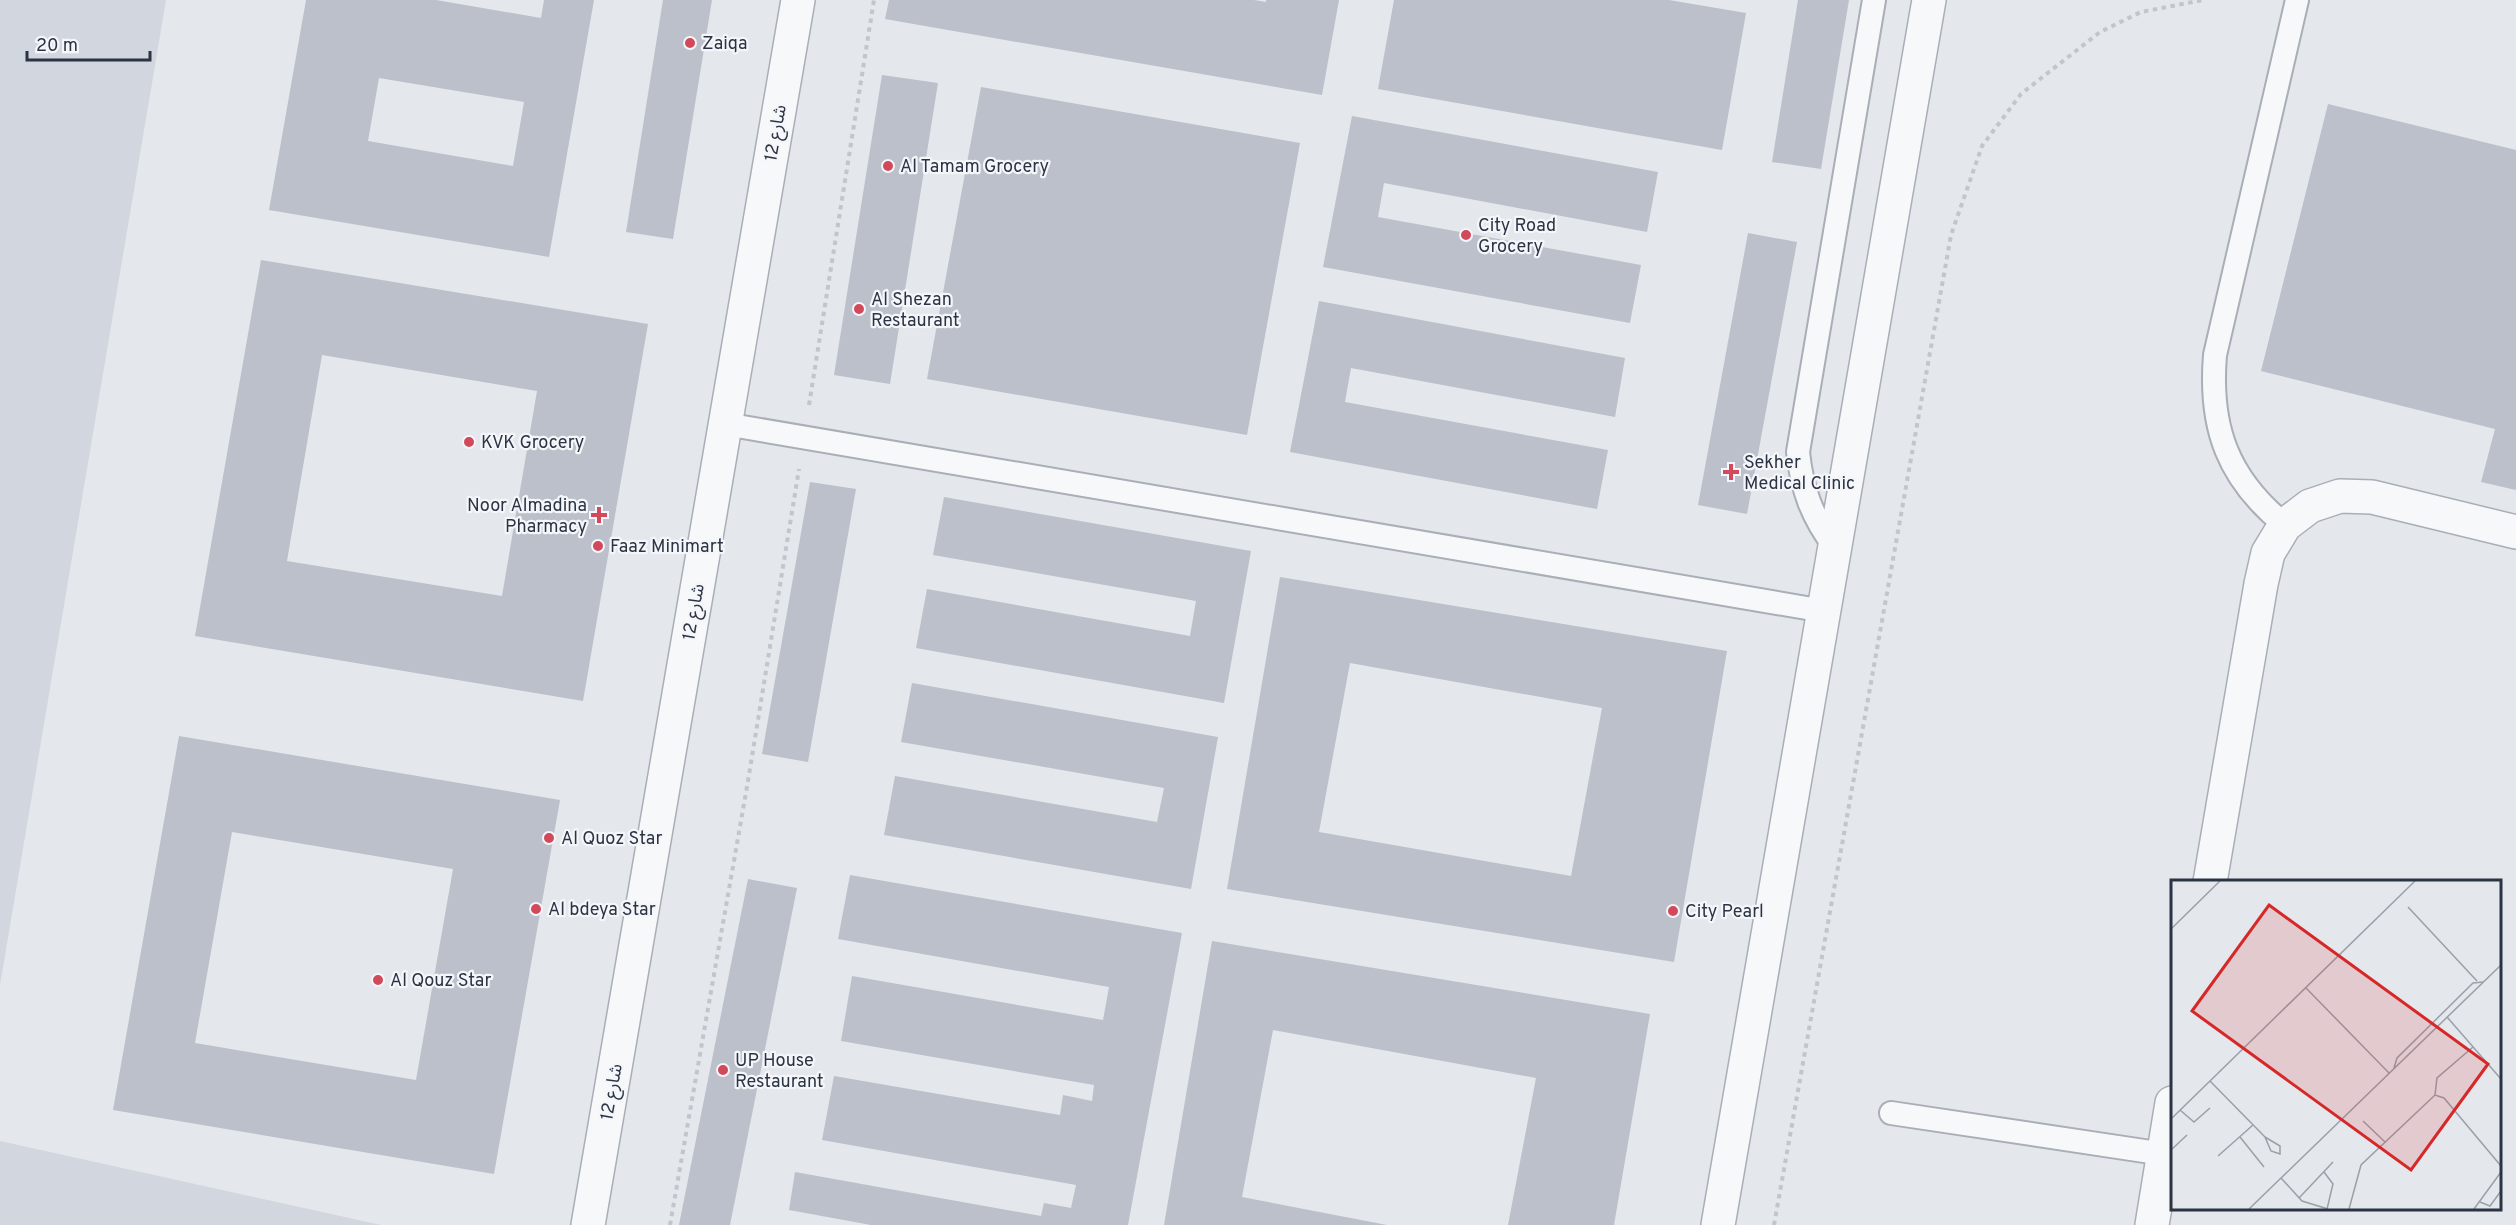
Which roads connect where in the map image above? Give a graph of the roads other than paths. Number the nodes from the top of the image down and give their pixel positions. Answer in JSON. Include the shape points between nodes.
{"nodes":[{"id":1,"x":798,"y":0,"type":"edge"},
{"id":2,"x":1874,"y":0,"type":"edge"},
{"id":3,"x":1929,"y":0,"type":"edge"},
{"id":4,"x":2297,"y":0,"type":"edge"},
{"id":5,"x":725,"y":424,"type":"junction"},
{"id":6,"x":2285,"y":525,"type":"junction"},
{"id":7,"x":2516,"y":532,"type":"edge"},
{"id":8,"x":1835,"y":547,"type":"junction"},
{"id":9,"x":1824,"y":611,"type":"junction"},
{"id":10,"x":2210,"y":880,"type":"edge"},
{"id":11,"x":2171,"y":1109,"type":"edge"},
{"id":12,"x":1891,"y":1113,"type":"dead end"},
{"id":13,"x":2164,"y":1154,"type":"junction"},
{"id":14,"x":588,"y":1225,"type":"edge"},
{"id":15,"x":1718,"y":1225,"type":"edge"},
{"id":16,"x":2152,"y":1225,"type":"edge"}],
"edges":[{"from":1,"to":5,"type":"street","name":"شارع 12"},
{"from":2,"to":8,"type":"lane","via":[[1798,452],[1808,504]]},
{"from":3,"to":8,"type":"street"},
{"from":4,"to":6,"type":"lane","via":[[2215,355],[2213,383],[2215,411],[2231,463],[2264,508]]},
{"from":5,"to":9,"type":"lane"},
{"from":5,"to":14,"type":"street","name":"شارع 12"},
{"from":6,"to":7,"type":"street","via":[[2310,506],[2340,496],[2372,497]]},
{"from":6,"to":10,"type":"street","via":[[2268,553],[2261,584]]},
{"from":8,"to":9,"type":"street"},
{"from":9,"to":15,"type":"street"},
{"from":11,"to":13,"type":"street"},
{"from":12,"to":13,"type":"lane"},
{"from":13,"to":16,"type":"street"}]}
